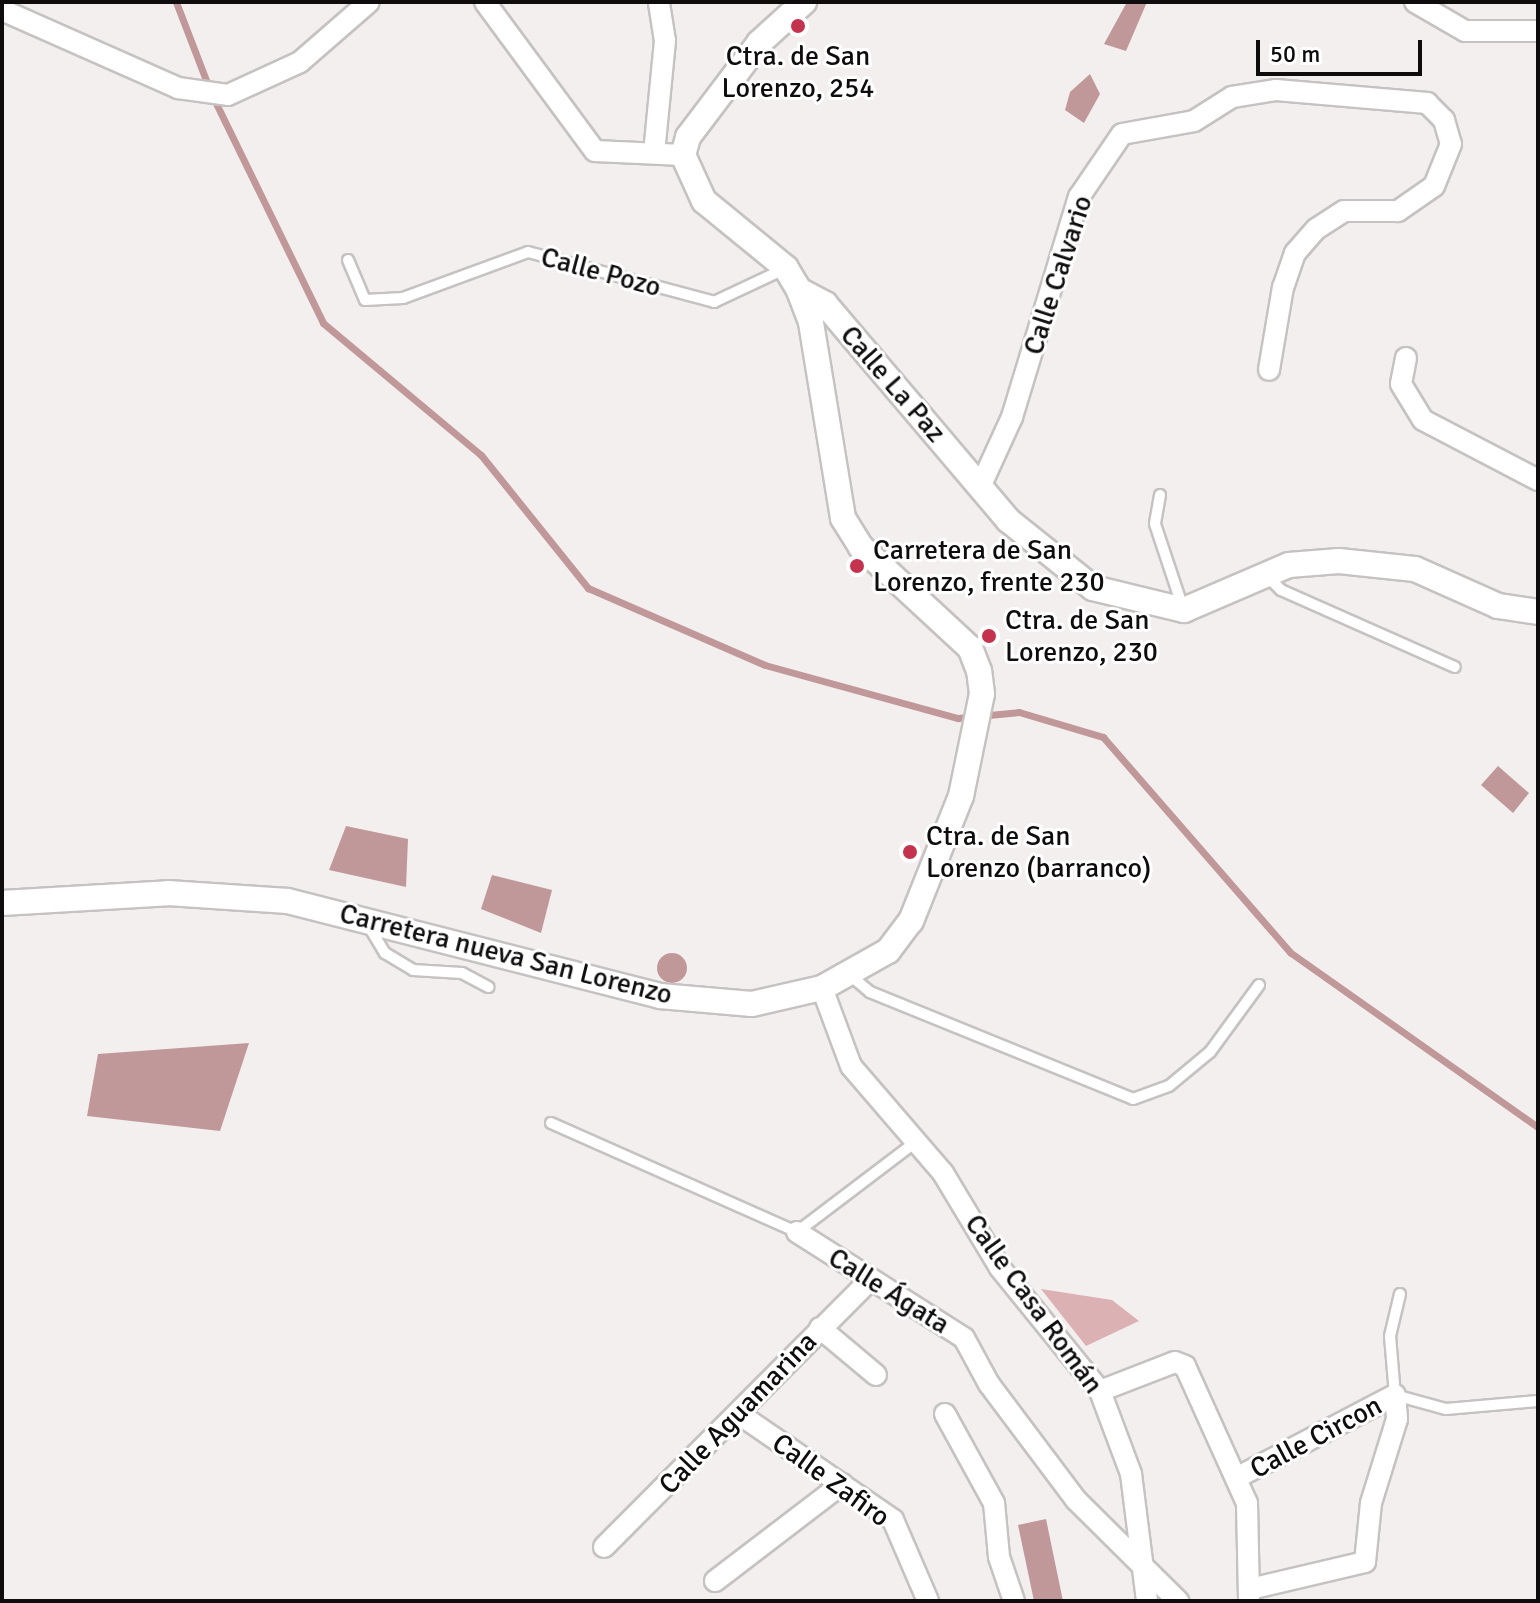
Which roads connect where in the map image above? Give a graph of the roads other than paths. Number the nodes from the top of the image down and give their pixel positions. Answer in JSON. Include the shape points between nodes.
{"nodes":[{"id":1,"x":369,"y":2,"type":"edge"},
{"id":2,"x":485,"y":2,"type":"edge"},
{"id":3,"x":659,"y":2,"type":"edge"},
{"id":4,"x":1415,"y":2,"type":"edge"},
{"id":5,"x":790,"y":6,"type":"edge"},
{"id":6,"x":2,"y":10,"type":"edge"},
{"id":7,"x":1538,"y":31,"type":"edge"},
{"id":8,"x":654,"y":153,"type":"junction"},
{"id":9,"x":683,"y":155,"type":"junction"},
{"id":10,"x":348,"y":260,"type":"dead end"},
{"id":11,"x":786,"y":268,"type":"junction"},
{"id":12,"x":799,"y":290,"type":"junction"},
{"id":13,"x":1406,"y":358,"type":"dead end"},
{"id":14,"x":1269,"y":370,"type":"dead end"},
{"id":15,"x":1538,"y":480,"type":"edge"},
{"id":16,"x":980,"y":487,"type":"junction"},
{"id":17,"x":1160,"y":495,"type":"dead end"},
{"id":18,"x":1266,"y":575,"type":"junction"},
{"id":19,"x":1184,"y":610,"type":"junction"},
{"id":20,"x":1538,"y":612,"type":"edge"},
{"id":21,"x":1455,"y":667,"type":"dead end"},
{"id":22,"x":2,"y":903,"type":"edge"},
{"id":23,"x":365,"y":920,"type":"junction"},
{"id":24,"x":851,"y":976,"type":"junction"},
{"id":25,"x":1259,"y":985,"type":"dead end"},
{"id":26,"x":488,"y":987,"type":"dead end"},
{"id":27,"x":822,"y":988,"type":"junction"},
{"id":28,"x":551,"y":1123,"type":"dead end"},
{"id":29,"x":917,"y":1141,"type":"junction"},
{"id":30,"x":797,"y":1232,"type":"junction"},
{"id":31,"x":871,"y":1279,"type":"junction"},
{"id":32,"x":1400,"y":1294,"type":"dead end"},
{"id":33,"x":820,"y":1328,"type":"junction"},
{"id":34,"x":876,"y":1375,"type":"dead end"},
{"id":35,"x":1100,"y":1391,"type":"junction"},
{"id":36,"x":1395,"y":1395,"type":"junction"},
{"id":37,"x":1538,"y":1401,"type":"edge"},
{"id":38,"x":739,"y":1414,"type":"junction"},
{"id":39,"x":945,"y":1414,"type":"dead end"},
{"id":40,"x":1236,"y":1478,"type":"junction"},
{"id":41,"x":842,"y":1484,"type":"junction"},
{"id":42,"x":604,"y":1547,"type":"dead end"},
{"id":43,"x":1142,"y":1564,"type":"junction"},
{"id":44,"x":715,"y":1581,"type":"dead end"},
{"id":45,"x":1249,"y":1595,"type":"edge"},
{"id":46,"x":928,"y":1601,"type":"edge"},
{"id":47,"x":1014,"y":1601,"type":"edge"},
{"id":48,"x":1147,"y":1601,"type":"edge"},
{"id":49,"x":1178,"y":1601,"type":"edge"}],
"edges":[{"from":1,"to":6,"type":"street","via":[[300,62],[228,95],[178,88]]},
{"from":2,"to":8,"type":"street","via":[[595,151]]},
{"from":3,"to":8,"type":"street","via":[[665,41]]},
{"from":4,"to":7,"type":"street","via":[[1465,31]]},
{"from":5,"to":9,"type":"street","via":[[706,112]]},
{"from":8,"to":9,"type":"street"},
{"from":9,"to":11,"type":"street","name":"Carretera nueva San Lorenzo","via":[[704,201]]},
{"from":10,"to":11,"type":"lane","name":"Calle Pozo","via":[[365,300],[403,298],[528,252],[714,302]]},
{"from":11,"to":12,"type":"street","name":"Carretera nueva San Lorenzo"},
{"from":12,"to":16,"type":"street","name":"Calle La Paz","via":[[825,304]]},
{"from":12,"to":24,"type":"street","name":"Carretera nueva San Lorenzo","via":[[843,518],[861,547],[970,648],[982,694],[967,773],[911,921],[888,951]]},
{"from":13,"to":15,"type":"street","via":[[1401,384],[1423,420]]},
{"from":14,"to":16,"type":"street","name":"Calle Calvario","via":[[1287,276],[1316,229],[1344,211],[1398,211],[1434,186],[1451,144],[1444,120],[1427,103],[1276,90],[1232,97],[1194,121],[1122,134],[1079,197],[1012,417]]},
{"from":16,"to":19,"type":"street","name":"Calle La Paz","via":[[1055,564],[1093,588]]},
{"from":17,"to":19,"type":"lane","via":[[1155,524]]},
{"from":18,"to":19,"type":"street"},
{"from":18,"to":20,"type":"street","via":[[1339,561],[1415,569],[1498,606]]},
{"from":18,"to":21,"type":"lane","via":[[1281,590]]},
{"from":22,"to":23,"type":"street","name":"Carretera nueva San Lorenzo","via":[[168,893],[288,901]]},
{"from":23,"to":26,"type":"lane","via":[[385,953],[413,970],[462,973]]},
{"from":23,"to":27,"type":"street","name":"Carretera nueva San Lorenzo","via":[[660,996],[752,1004]]},
{"from":24,"to":25,"type":"lane","via":[[870,992],[1133,1099],[1169,1086],[1210,1052]]},
{"from":24,"to":27,"type":"street","name":"Carretera nueva San Lorenzo"},
{"from":27,"to":29,"type":"street","name":"Calle Casa Román","via":[[851,1066]]},
{"from":28,"to":30,"type":"lane","name":"Calle Ágata"},
{"from":29,"to":30,"type":"lane"},
{"from":29,"to":35,"type":"street","name":"Calle Casa Román","via":[[1000,1268]]},
{"from":30,"to":31,"type":"street","name":"Calle Ágata"},
{"from":31,"to":33,"type":"street","name":"Calle Aguamarina"},
{"from":31,"to":43,"type":"street","name":"Calle Ágata","via":[[964,1338],[989,1384],[1076,1500]]},
{"from":32,"to":36,"type":"lane","via":[[1390,1336]]},
{"from":33,"to":34,"type":"street"},
{"from":33,"to":38,"type":"street","name":"Calle Aguamarina"},
{"from":35,"to":40,"type":"street","via":[[1175,1362],[1185,1366]]},
{"from":35,"to":43,"type":"street","name":"Calle Casa Román","via":[[1131,1474]]},
{"from":36,"to":37,"type":"lane","via":[[1446,1409]]},
{"from":36,"to":40,"type":"street","name":"Calle Circon"},
{"from":36,"to":45,"type":"street","via":[[1397,1419],[1371,1503],[1365,1562]]},
{"from":38,"to":41,"type":"street","name":"Calle Zafiro"},
{"from":38,"to":42,"type":"street","name":"Calle Aguamarina"},
{"from":39,"to":47,"type":"street","via":[[994,1503],[999,1557]]},
{"from":40,"to":45,"type":"street","via":[[1252,1534]]},
{"from":41,"to":44,"type":"street"},
{"from":41,"to":46,"type":"street","name":"Calle Zafiro","via":[[893,1520]]},
{"from":43,"to":48,"type":"street","name":"Calle Casa Román"},
{"from":43,"to":49,"type":"street"}]}
